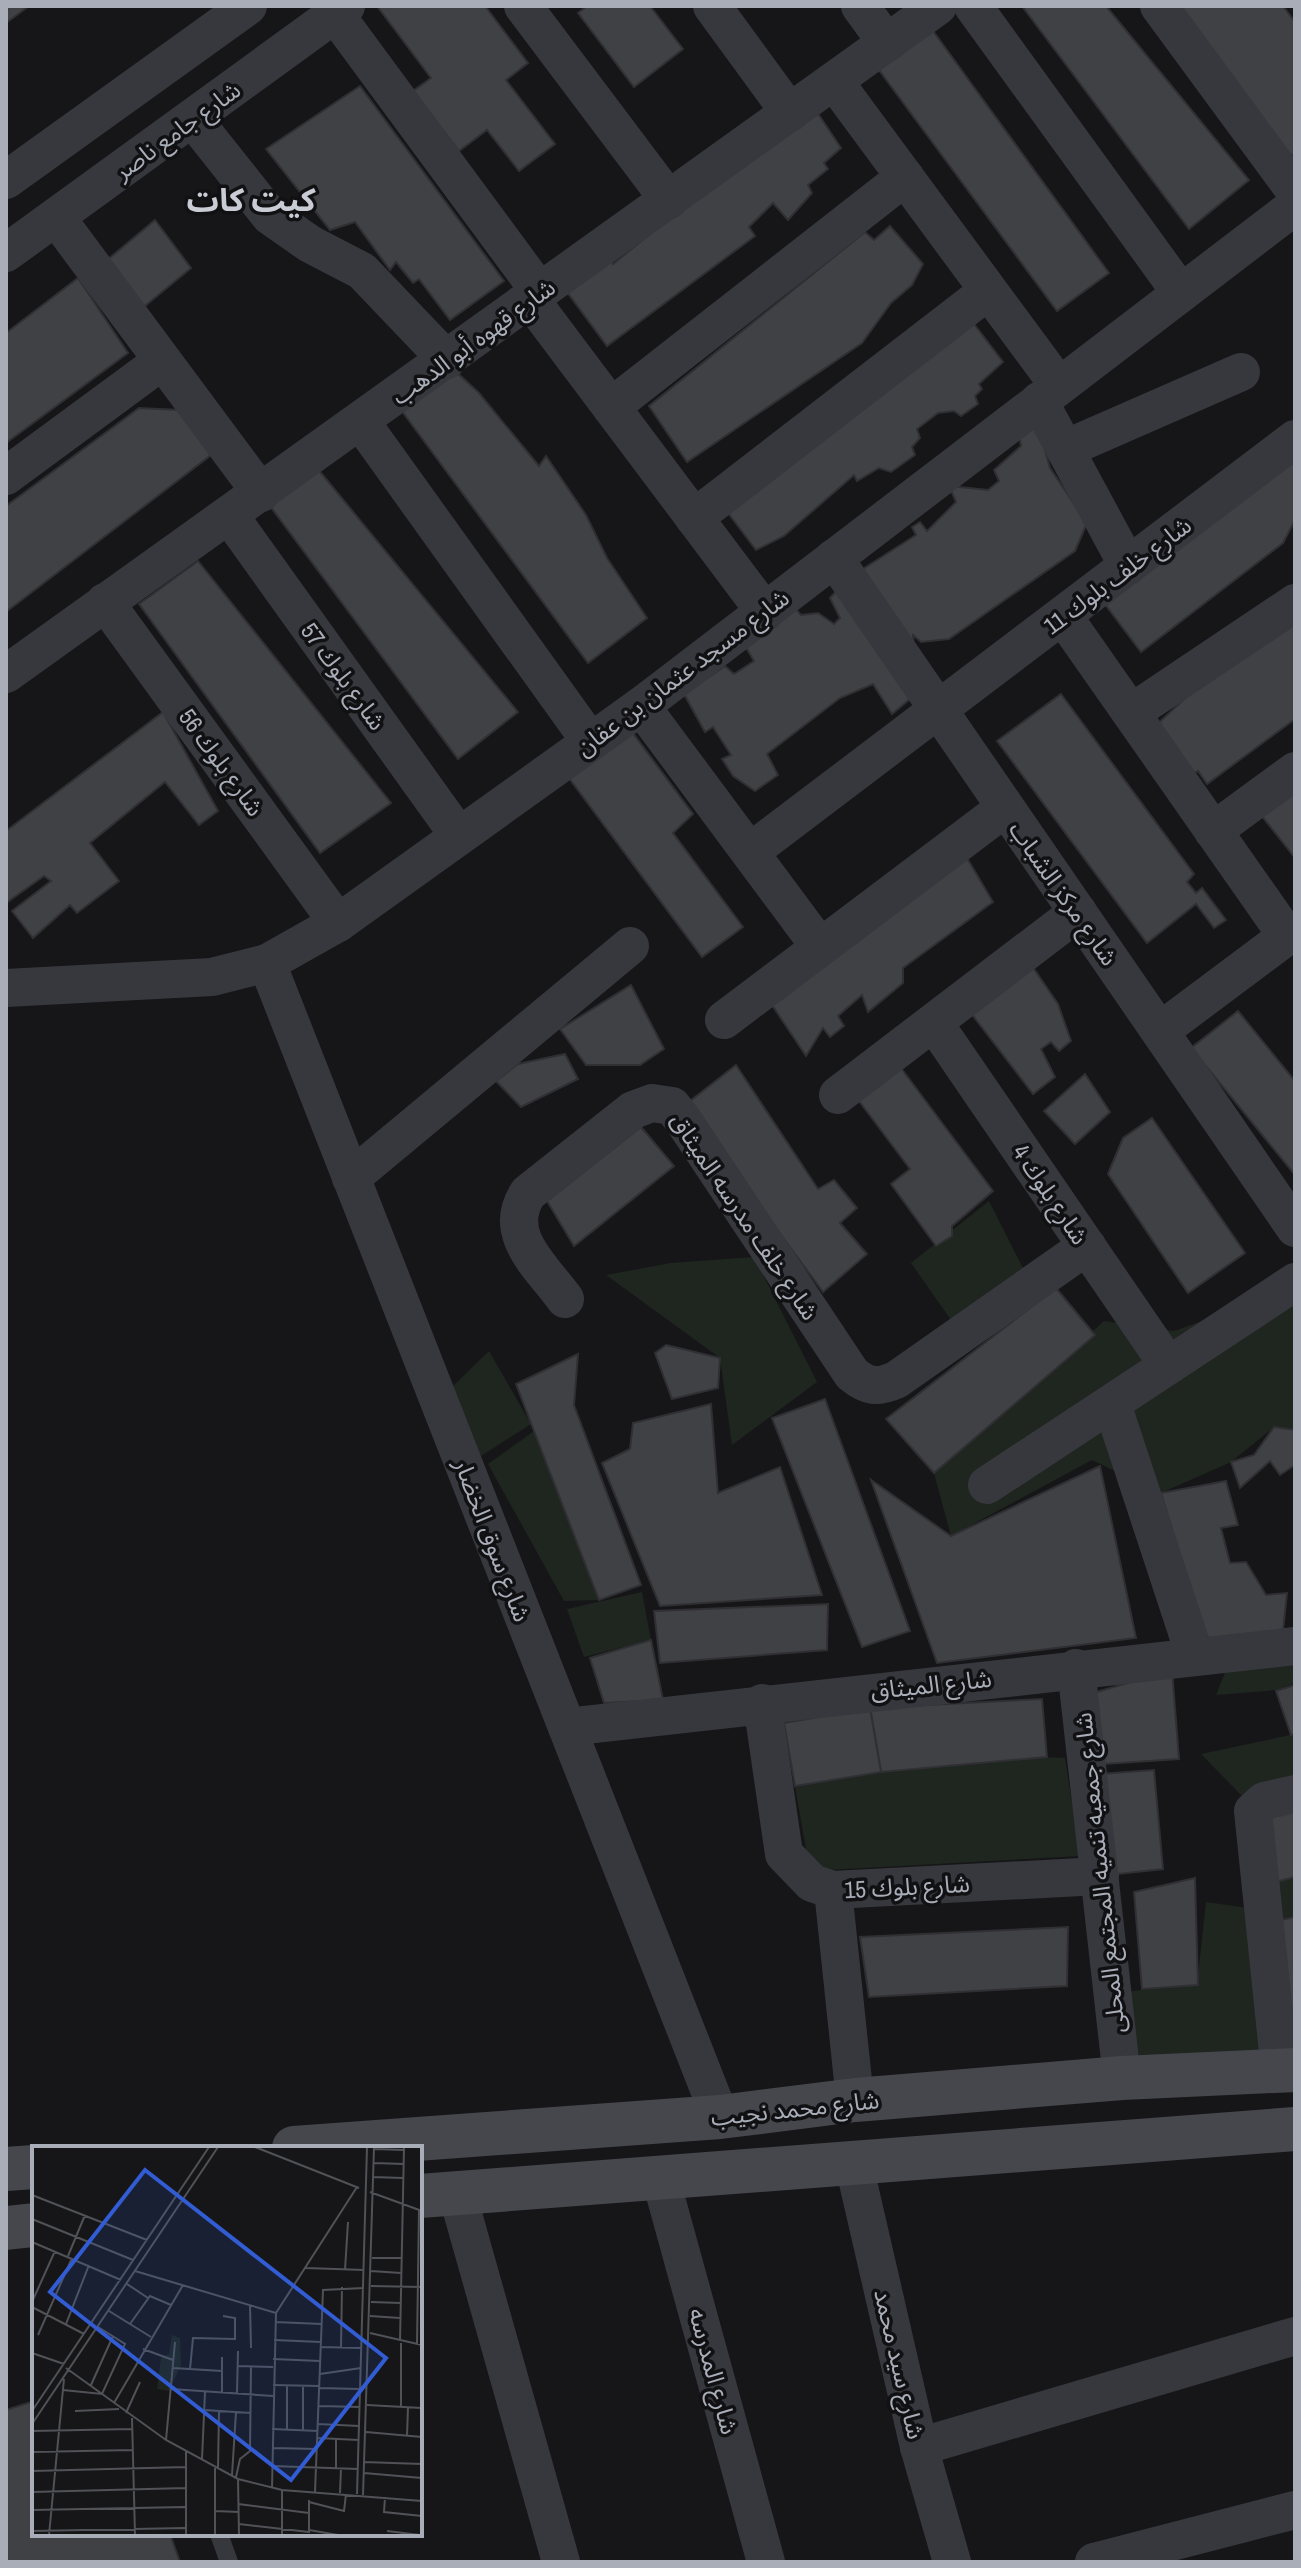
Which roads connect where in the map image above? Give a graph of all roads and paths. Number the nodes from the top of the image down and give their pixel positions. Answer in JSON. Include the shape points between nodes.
{"nodes":[{"id":1,"x":248,"y":6,"type":"edge"},
{"id":2,"x":523,"y":6,"type":"edge"},
{"id":3,"x":712,"y":6,"type":"edge"},
{"id":4,"x":860,"y":6,"type":"edge"},
{"id":5,"x":938,"y":6,"type":"edge"},
{"id":6,"x":973,"y":6,"type":"edge"},
{"id":7,"x":1159,"y":6,"type":"edge"},
{"id":8,"x":341,"y":10,"type":"edge"},
{"id":9,"x":887,"y":43,"type":"junction"},
{"id":10,"x":834,"y":81,"type":"junction"},
{"id":11,"x":790,"y":113,"type":"junction"},
{"id":12,"x":193,"y":119,"type":"junction"},
{"id":13,"x":905,"y":177,"type":"junction"},
{"id":14,"x":6,"y":180,"type":"edge"},
{"id":15,"x":1295,"y":191,"type":"edge"},
{"id":16,"x":669,"y":200,"type":"junction"},
{"id":17,"x":1295,"y":206,"type":"edge"},
{"id":18,"x":56,"y":217,"type":"junction"},
{"id":19,"x":6,"y":253,"type":"edge"},
{"id":20,"x":988,"y":291,"type":"junction"},
{"id":21,"x":1181,"y":293,"type":"junction"},
{"id":22,"x":535,"y":295,"type":"junction"},
{"id":23,"x":447,"y":360,"type":"junction"},
{"id":24,"x":162,"y":361,"type":"junction"},
{"id":25,"x":1241,"y":372,"type":"dead end"},
{"id":26,"x":1049,"y":394,"type":"junction"},
{"id":27,"x":611,"y":407,"type":"junction"},
{"id":28,"x":361,"y":422,"type":"junction"},
{"id":29,"x":1295,"y":439,"type":"edge"},
{"id":30,"x":1065,"y":449,"type":"junction"},
{"id":31,"x":6,"y":476,"type":"edge"},
{"id":32,"x":261,"y":493,"type":"junction"},
{"id":33,"x":229,"y":515,"type":"junction"},
{"id":34,"x":694,"y":518,"type":"junction"},
{"id":35,"x":834,"y":558,"type":"junction"},
{"id":36,"x":1128,"y":566,"type":"junction"},
{"id":37,"x":105,"y":602,"type":"junction"},
{"id":38,"x":1295,"y":603,"type":"edge"},
{"id":39,"x":765,"y":612,"type":"junction"},
{"id":40,"x":1063,"y":616,"type":"junction"},
{"id":41,"x":6,"y":674,"type":"edge"},
{"id":42,"x":641,"y":706,"type":"junction"},
{"id":43,"x":938,"y":710,"type":"junction"},
{"id":44,"x":1131,"y":713,"type":"junction"},
{"id":45,"x":590,"y":741,"type":"junction"},
{"id":46,"x":1295,"y":771,"type":"edge"},
{"id":47,"x":1005,"y":808,"type":"junction"},
{"id":48,"x":1213,"y":831,"type":"junction"},
{"id":49,"x":459,"y":836,"type":"junction"},
{"id":50,"x":750,"y":852,"type":"junction"},
{"id":51,"x":1078,"y":912,"type":"junction"},
{"id":52,"x":338,"y":923,"type":"junction"},
{"id":53,"x":1291,"y":933,"type":"edge"},
{"id":54,"x":630,"y":946,"type":"dead end"},
{"id":55,"x":820,"y":947,"type":"junction"},
{"id":56,"x":267,"y":963,"type":"junction"},
{"id":57,"x":6,"y":988,"type":"edge"},
{"id":58,"x":724,"y":1020,"type":"dead end"},
{"id":59,"x":934,"y":1023,"type":"junction"},
{"id":60,"x":1160,"y":1031,"type":"junction"},
{"id":61,"x":838,"y":1095,"type":"dead end"},
{"id":62,"x":351,"y":1178,"type":"junction"},
{"id":63,"x":1295,"y":1228,"type":"edge"},
{"id":64,"x":1087,"y":1246,"type":"junction"},
{"id":65,"x":1295,"y":1282,"type":"edge"},
{"id":66,"x":565,"y":1299,"type":"dead end"},
{"id":67,"x":1168,"y":1365,"type":"junction"},
{"id":68,"x":1112,"y":1404,"type":"junction"},
{"id":69,"x":987,"y":1485,"type":"dead end"},
{"id":70,"x":1295,"y":1646,"type":"edge"},
{"id":71,"x":1195,"y":1656,"type":"junction"},
{"id":72,"x":1076,"y":1668,"type":"junction"},
{"id":73,"x":762,"y":1703,"type":"junction"},
{"id":74,"x":567,"y":1727,"type":"junction"},
{"id":75,"x":1295,"y":1794,"type":"edge"},
{"id":76,"x":1100,"y":1876,"type":"junction"},
{"id":77,"x":833,"y":1890,"type":"junction"},
{"id":78,"x":1280,"y":1920,"type":"edge"},
{"id":79,"x":1288,"y":2070,"type":"edge"},
{"id":80,"x":1122,"y":2078,"type":"junction"},
{"id":81,"x":855,"y":2100,"type":"junction"},
{"id":82,"x":720,"y":2117,"type":"junction"},
{"id":83,"x":1295,"y":2129,"type":"edge"},
{"id":84,"x":321,"y":2146,"type":"edge"},
{"id":85,"x":854,"y":2165,"type":"junction"},
{"id":86,"x":32,"y":2167,"type":"edge"},
{"id":87,"x":6,"y":2169,"type":"edge"},
{"id":88,"x":661,"y":2180,"type":"junction"},
{"id":89,"x":438,"y":2195,"type":"edge"},
{"id":90,"x":32,"y":2225,"type":"edge"},
{"id":91,"x":6,"y":2228,"type":"edge"},
{"id":92,"x":1295,"y":2336,"type":"edge"},
{"id":93,"x":919,"y":2447,"type":"junction"},
{"id":94,"x":1295,"y":2510,"type":"edge"},
{"id":95,"x":220,"y":2536,"type":"edge"},
{"id":96,"x":229,"y":2562,"type":"edge"},
{"id":97,"x":561,"y":2562,"type":"edge"},
{"id":98,"x":766,"y":2562,"type":"edge"},
{"id":99,"x":952,"y":2562,"type":"edge"},
{"id":100,"x":1094,"y":2562,"type":"edge"}],
"edges":[{"from":1,"to":14,"type":"street"},
{"from":2,"to":16,"type":"street"},
{"from":3,"to":11,"type":"street"},
{"from":4,"to":9,"type":"street"},
{"from":5,"to":9,"type":"street","name":"شارع قهوه أبو الدهب"},
{"from":6,"to":21,"type":"street"},
{"from":7,"to":15,"type":"street"},
{"from":8,"to":12,"type":"street","name":"شارع جامع ناصر"},
{"from":8,"to":22,"type":"street"},
{"from":9,"to":10,"type":"street","name":"شارع قهوه أبو الدهب"},
{"from":10,"to":11,"type":"street","name":"شارع قهوه أبو الدهب"},
{"from":10,"to":13,"type":"street"},
{"from":11,"to":16,"type":"street","name":"شارع قهوه أبو الدهب"},
{"from":12,"to":18,"type":"street","name":"شارع جامع ناصر"},
{"from":12,"to":23,"type":"street","via":[[270,216],[362,271]]},
{"from":13,"to":20,"type":"street"},
{"from":13,"to":27,"type":"street"},
{"from":16,"to":22,"type":"street","name":"شارع قهوه أبو الدهب"},
{"from":17,"to":21,"type":"street","name":"شارع مسجد عثمان بن عفان"},
{"from":18,"to":19,"type":"street","name":"شارع جامع ناصر"},
{"from":18,"to":24,"type":"street"},
{"from":20,"to":26,"type":"street"},
{"from":20,"to":34,"type":"street"},
{"from":21,"to":26,"type":"street","name":"شارع مسجد عثمان بن عفان"},
{"from":22,"to":23,"type":"street","name":"شارع قهوه أبو الدهب"},
{"from":22,"to":27,"type":"street"},
{"from":23,"to":28,"type":"street","name":"شارع قهوه أبو الدهب"},
{"from":24,"to":31,"type":"street"},
{"from":24,"to":32,"type":"street"},
{"from":25,"to":30,"type":"street"},
{"from":26,"to":30,"type":"street"},
{"from":26,"to":35,"type":"street","name":"شارع مسجد عثمان بن عفان"},
{"from":27,"to":34,"type":"street"},
{"from":28,"to":32,"type":"street","name":"شارع قهوه أبو الدهب"},
{"from":28,"to":45,"type":"street"},
{"from":29,"to":36,"type":"street","name":"شارع خلف بلوك 11"},
{"from":30,"to":36,"type":"street"},
{"from":32,"to":33,"type":"street","name":"شارع قهوه أبو الدهب"},
{"from":33,"to":37,"type":"street","name":"شارع قهوه أبو الدهب"},
{"from":33,"to":49,"type":"street","name":"شارع بلوك 57"},
{"from":34,"to":39,"type":"street"},
{"from":35,"to":39,"type":"street","name":"شارع مسجد عثمان بن عفان"},
{"from":35,"to":43,"type":"street","name":"شارع مركز الشباب"},
{"from":36,"to":40,"type":"street","name":"شارع خلف بلوك 11"},
{"from":37,"to":41,"type":"street","name":"شارع قهوه أبو الدهب"},
{"from":37,"to":52,"type":"street","name":"شارع بلوك 56"},
{"from":38,"to":44,"type":"street"},
{"from":39,"to":42,"type":"street","name":"شارع مسجد عثمان بن عفان"},
{"from":40,"to":43,"type":"street","name":"شارع خلف بلوك 11"},
{"from":40,"to":44,"type":"street"},
{"from":42,"to":45,"type":"street","name":"شارع مسجد عثمان بن عفان"},
{"from":42,"to":50,"type":"street"},
{"from":43,"to":47,"type":"street","name":"شارع مركز الشباب"},
{"from":43,"to":50,"type":"street","name":"شارع خلف بلوك 11"},
{"from":44,"to":48,"type":"street"},
{"from":45,"to":49,"type":"street","name":"شارع مسجد عثمان بن عفان"},
{"from":46,"to":48,"type":"street"},
{"from":47,"to":51,"type":"street","name":"شارع مركز الشباب"},
{"from":47,"to":55,"type":"street"},
{"from":48,"to":53,"type":"street"},
{"from":49,"to":52,"type":"street","name":"شارع مسجد عثمان بن عفان"},
{"from":50,"to":55,"type":"street"},
{"from":51,"to":59,"type":"street"},
{"from":51,"to":60,"type":"street","name":"شارع مركز الشباب"},
{"from":52,"to":56,"type":"street","name":"شارع مسجد عثمان بن عفان"},
{"from":53,"to":60,"type":"street"},
{"from":54,"to":62,"type":"street"},
{"from":55,"to":58,"type":"street"},
{"from":56,"to":57,"type":"street","name":"شارع مسجد عثمان بن عفان","via":[[212,977]]},
{"from":56,"to":62,"type":"street","name":"شارع سوق الخضار"},
{"from":59,"to":61,"type":"street"},
{"from":59,"to":64,"type":"street","name":"شارع بلوك 4"},
{"from":60,"to":63,"type":"street","name":"شارع مركز الشباب"},
{"from":62,"to":74,"type":"street","name":"شارع سوق الخضار"},
{"from":64,"to":66,"type":"street","name":"شارع خلف مدرسه الميثاق","via":[[896,1380],[879,1387],[865,1384],[852,1374],[672,1106],[652,1103],[633,1110],[528,1193],[518,1208],[521,1240]]},
{"from":64,"to":67,"type":"street","name":"شارع بلوك 4"},
{"from":65,"to":67,"type":"street"},
{"from":67,"to":68,"type":"street"},
{"from":68,"to":69,"type":"street"},
{"from":68,"to":71,"type":"street"},
{"from":70,"to":71,"type":"street","name":"شارع الميثاق"},
{"from":71,"to":72,"type":"street","name":"شارع الميثاق"},
{"from":72,"to":73,"type":"street","name":"شارع الميثاق"},
{"from":72,"to":76,"type":"street","name":"شارع جمعيه تنميه المجتمع المحلى"},
{"from":73,"to":74,"type":"street","name":"شارع الميثاق"},
{"from":73,"to":77,"type":"street","name":"شارع بلوك 15","via":[[784,1854],[812,1883]]},
{"from":74,"to":82,"type":"street","name":"شارع سوق الخضار"},
{"from":75,"to":78,"type":"street","via":[[1264,1801],[1253,1811]]},
{"from":76,"to":77,"type":"street","name":"شارع بلوك 15"},
{"from":76,"to":80,"type":"street","name":"شارع جمعيه تنميه المجتمع المحلى"},
{"from":77,"to":81,"type":"street"},
{"from":78,"to":79,"type":"street"},
{"from":79,"to":80,"type":"main road","name":"شارع محمد نجيب"},
{"from":80,"to":81,"type":"main road","name":"شارع محمد نجيب"},
{"from":81,"to":82,"type":"main road","name":"شارع محمد نجيب"},
{"from":82,"to":84,"type":"main road","name":"شارع محمد نجيب"},
{"from":83,"to":85,"type":"main road"},
{"from":85,"to":88,"type":"main road"},
{"from":85,"to":93,"type":"street","name":"شارع سيد محمد"},
{"from":86,"to":87,"type":"main road"},
{"from":88,"to":89,"type":"main road"},
{"from":88,"to":98,"type":"street","name":"شارع المدرسه"},
{"from":89,"to":97,"type":"street"},
{"from":90,"to":91,"type":"main road"},
{"from":92,"to":93,"type":"street"},
{"from":93,"to":99,"type":"street","name":"شارع سيد محمد"},
{"from":94,"to":100,"type":"street"},
{"from":95,"to":96,"type":"lane"}]}
